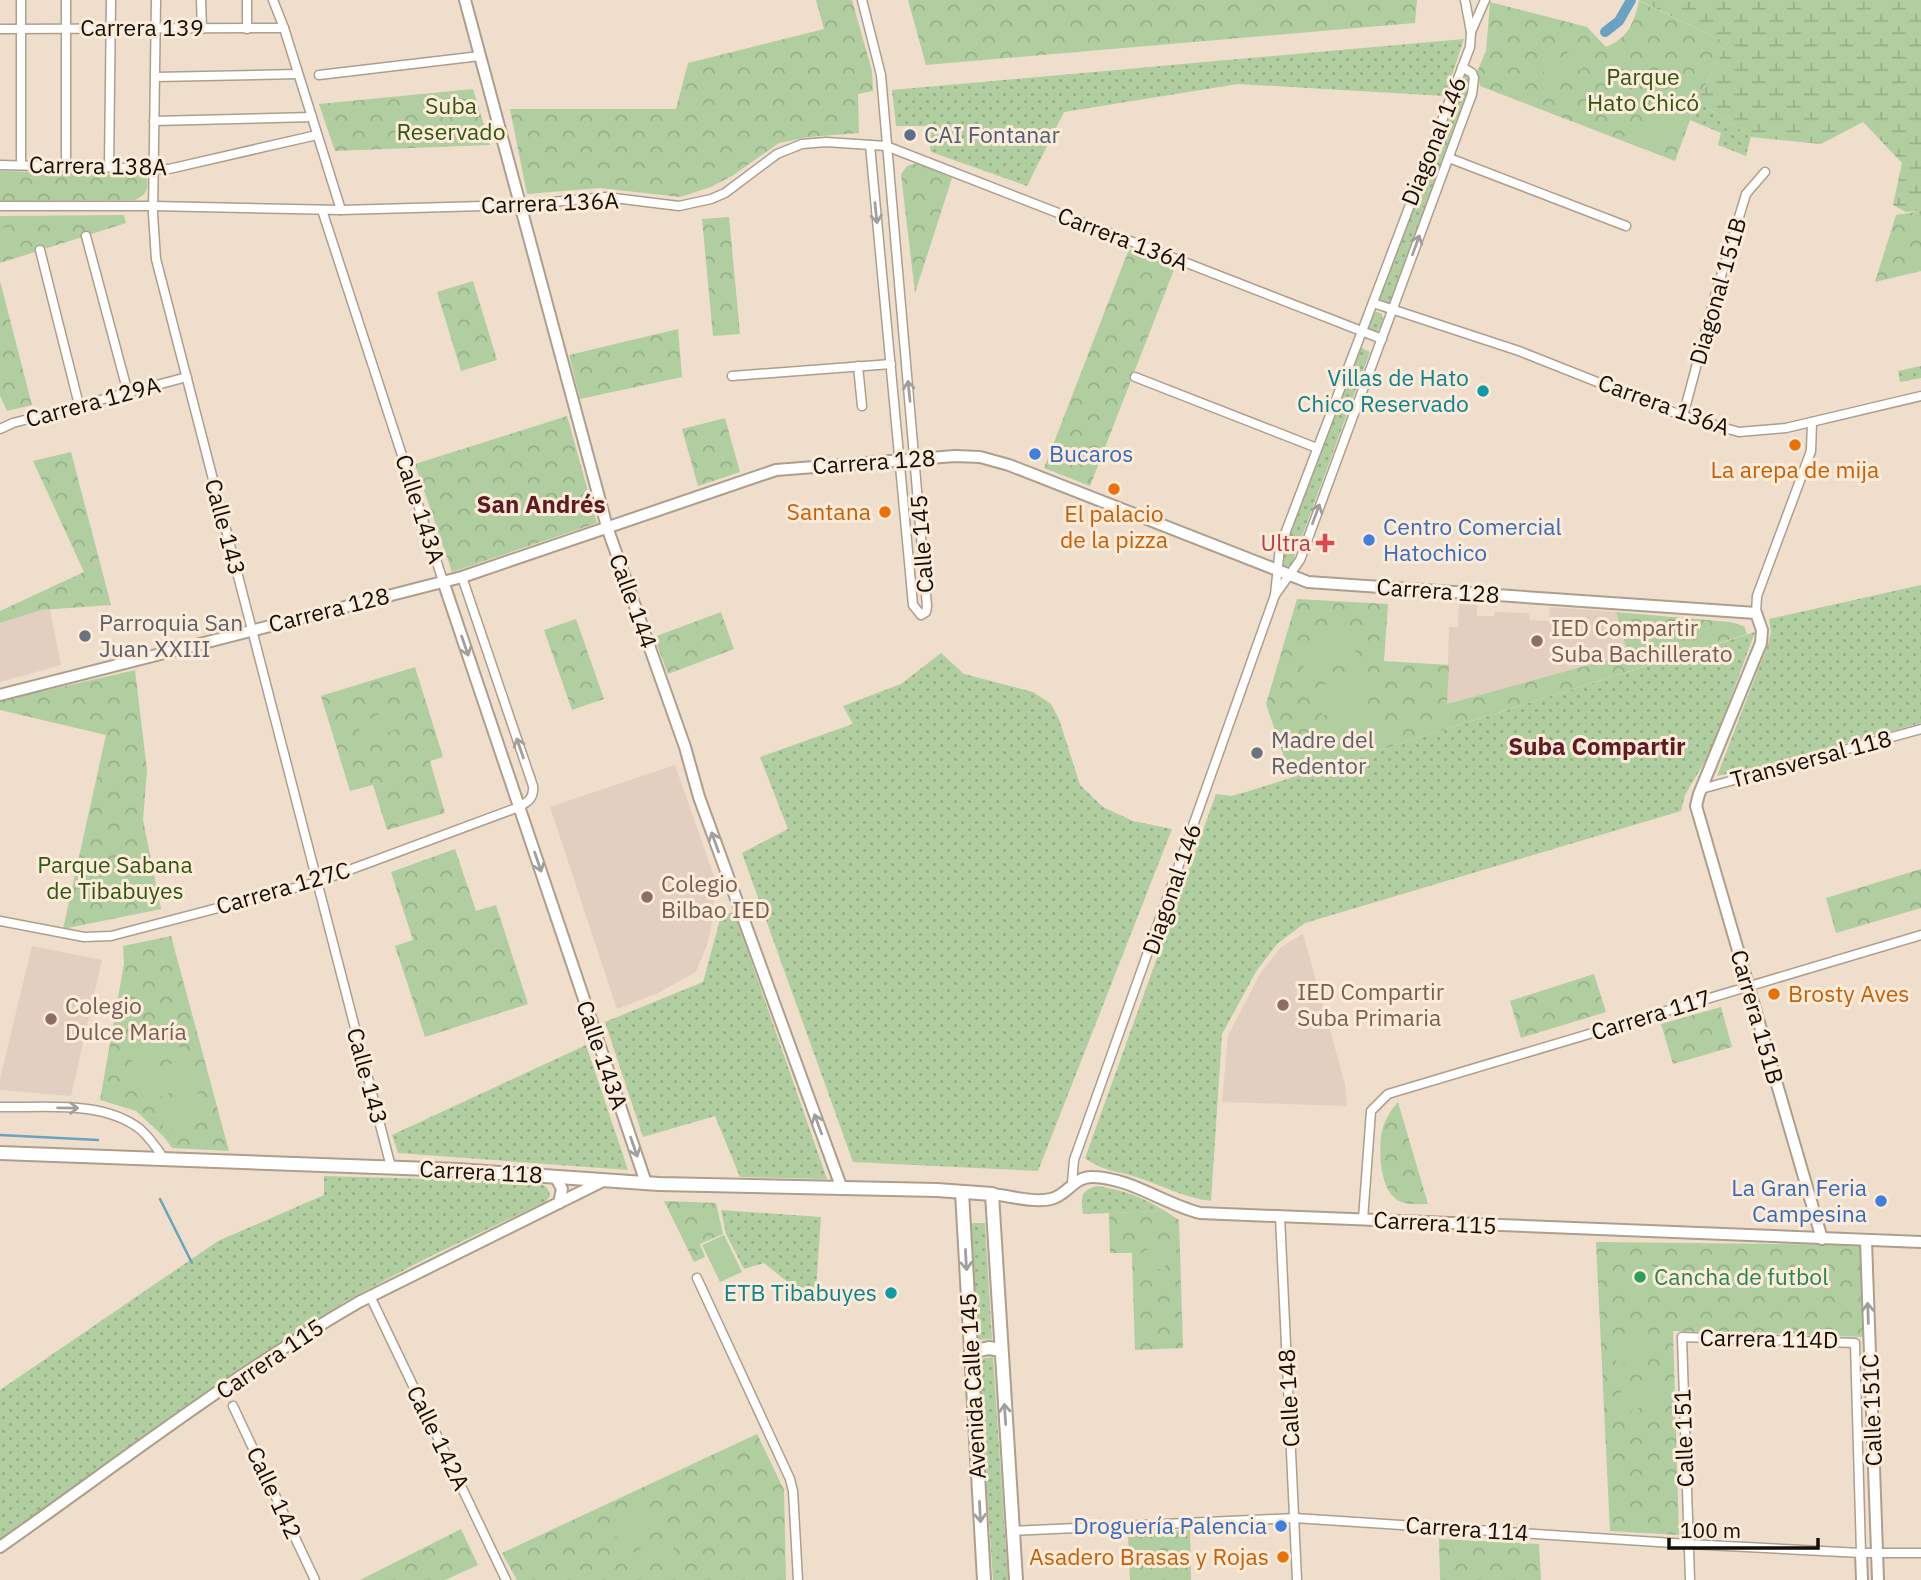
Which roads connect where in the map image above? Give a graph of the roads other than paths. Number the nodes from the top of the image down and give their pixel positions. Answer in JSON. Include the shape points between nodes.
{"nodes":[{"id":1,"x":21,"y":0,"type":"edge"},
{"id":2,"x":66,"y":0,"type":"edge"},
{"id":3,"x":111,"y":0,"type":"edge"},
{"id":4,"x":156,"y":0,"type":"edge"},
{"id":5,"x":201,"y":0,"type":"edge"},
{"id":6,"x":247,"y":0,"type":"edge"},
{"id":7,"x":273,"y":0,"type":"edge"},
{"id":8,"x":465,"y":0,"type":"edge"},
{"id":9,"x":862,"y":0,"type":"edge"},
{"id":10,"x":1465,"y":0,"type":"edge"},
{"id":11,"x":1485,"y":0,"type":"edge"},
{"id":12,"x":155,"y":27,"type":"junction"},
{"id":13,"x":284,"y":27,"type":"junction"},
{"id":14,"x":66,"y":28,"type":"junction"},
{"id":15,"x":111,"y":28,"type":"junction"},
{"id":16,"x":0,"y":29,"type":"edge"},
{"id":17,"x":21,"y":29,"type":"junction"},
{"id":18,"x":202,"y":29,"type":"junction"},
{"id":19,"x":247,"y":29,"type":"junction"},
{"id":20,"x":1471,"y":32,"type":"junction"},
{"id":21,"x":480,"y":56,"type":"junction"},
{"id":22,"x":1462,"y":67,"type":"junction"},
{"id":23,"x":298,"y":74,"type":"junction"},
{"id":24,"x":319,"y":75,"type":"dead end"},
{"id":25,"x":155,"y":77,"type":"junction"},
{"id":26,"x":312,"y":117,"type":"junction"},
{"id":27,"x":154,"y":121,"type":"junction"},
{"id":28,"x":317,"y":135,"type":"junction"},
{"id":29,"x":870,"y":145,"type":"junction"},
{"id":30,"x":886,"y":146,"type":"junction"},
{"id":31,"x":1448,"y":158,"type":"junction"},
{"id":32,"x":0,"y":165,"type":"edge"},
{"id":33,"x":21,"y":165,"type":"junction"},
{"id":34,"x":66,"y":166,"type":"junction"},
{"id":35,"x":109,"y":167,"type":"junction"},
{"id":36,"x":153,"y":169,"type":"junction"},
{"id":37,"x":1765,"y":172,"type":"dead end"},
{"id":38,"x":153,"y":205,"type":"junction"},
{"id":39,"x":520,"y":205,"type":"junction"},
{"id":40,"x":0,"y":206,"type":"edge"},
{"id":41,"x":322,"y":210,"type":"junction"},
{"id":42,"x":341,"y":210,"type":"junction"},
{"id":43,"x":1626,"y":226,"type":"dead end"},
{"id":44,"x":86,"y":236,"type":"dead end"},
{"id":45,"x":40,"y":250,"type":"dead end"},
{"id":46,"x":1373,"y":303,"type":"junction"},
{"id":47,"x":1393,"y":309,"type":"junction"},
{"id":48,"x":1362,"y":331,"type":"junction"},
{"id":49,"x":1382,"y":339,"type":"junction"},
{"id":50,"x":891,"y":364,"type":"junction"},
{"id":51,"x":858,"y":366,"type":"junction"},
{"id":52,"x":732,"y":376,"type":"dead end"},
{"id":53,"x":187,"y":377,"type":"junction"},
{"id":54,"x":1135,"y":377,"type":"dead end"},
{"id":55,"x":128,"y":393,"type":"junction"},
{"id":56,"x":1921,"y":396,"type":"edge"},
{"id":57,"x":79,"y":405,"type":"junction"},
{"id":58,"x":862,"y":406,"type":"dead end"},
{"id":59,"x":1683,"y":416,"type":"junction"},
{"id":60,"x":1812,"y":422,"type":"junction"},
{"id":61,"x":0,"y":429,"type":"edge"},
{"id":62,"x":1317,"y":448,"type":"junction"},
{"id":63,"x":916,"y":458,"type":"junction"},
{"id":64,"x":900,"y":460,"type":"junction"},
{"id":65,"x":607,"y":527,"type":"junction"},
{"id":66,"x":1276,"y":570,"type":"junction"},
{"id":67,"x":1289,"y":576,"type":"junction"},
{"id":68,"x":462,"y":577,"type":"junction"},
{"id":69,"x":443,"y":581,"type":"junction"},
{"id":70,"x":1275,"y":595,"type":"junction"},
{"id":71,"x":1756,"y":613,"type":"junction"},
{"id":72,"x":252,"y":629,"type":"junction"},
{"id":73,"x":0,"y":695,"type":"edge"},
{"id":74,"x":1921,"y":729,"type":"edge"},
{"id":75,"x":1700,"y":792,"type":"junction"},
{"id":76,"x":519,"y":807,"type":"junction"},
{"id":77,"x":317,"y":882,"type":"junction"},
{"id":78,"x":0,"y":921,"type":"edge"},
{"id":79,"x":1921,"y":935,"type":"edge"},
{"id":80,"x":1748,"y":987,"type":"junction"},
{"id":81,"x":0,"y":1107,"type":"edge"},
{"id":82,"x":0,"y":1153,"type":"edge"},
{"id":83,"x":164,"y":1159,"type":"junction"},
{"id":84,"x":391,"y":1167,"type":"junction"},
{"id":85,"x":555,"y":1177,"type":"junction"},
{"id":86,"x":606,"y":1180,"type":"junction"},
{"id":87,"x":1072,"y":1183,"type":"junction"},
{"id":88,"x":646,"y":1184,"type":"junction"},
{"id":89,"x":842,"y":1189,"type":"junction"},
{"id":90,"x":962,"y":1192,"type":"junction"},
{"id":91,"x":992,"y":1194,"type":"junction"},
{"id":92,"x":559,"y":1203,"type":"junction"},
{"id":93,"x":1280,"y":1216,"type":"junction"},
{"id":94,"x":1363,"y":1219,"type":"junction"},
{"id":95,"x":1822,"y":1239,"type":"junction"},
{"id":96,"x":1866,"y":1241,"type":"junction"},
{"id":97,"x":1921,"y":1242,"type":"edge"},
{"id":98,"x":697,"y":1278,"type":"dead end"},
{"id":99,"x":370,"y":1296,"type":"junction"},
{"id":100,"x":1682,"y":1338,"type":"joint"},
{"id":101,"x":1855,"y":1343,"type":"joint"},
{"id":102,"x":1001,"y":1350,"type":"junction"},
{"id":103,"x":971,"y":1352,"type":"junction"},
{"id":104,"x":233,"y":1406,"type":"dead end"},
{"id":105,"x":1295,"y":1518,"type":"junction"},
{"id":106,"x":1012,"y":1531,"type":"junction"},
{"id":107,"x":1688,"y":1544,"type":"junction"},
{"id":108,"x":0,"y":1547,"type":"edge"},
{"id":109,"x":1861,"y":1553,"type":"junction"},
{"id":110,"x":1877,"y":1553,"type":"junction"},
{"id":111,"x":1921,"y":1553,"type":"edge"},
{"id":112,"x":315,"y":1580,"type":"edge"},
{"id":113,"x":505,"y":1580,"type":"edge"},
{"id":114,"x":798,"y":1580,"type":"edge"},
{"id":115,"x":984,"y":1580,"type":"edge"},
{"id":116,"x":1016,"y":1580,"type":"edge"},
{"id":117,"x":1297,"y":1580,"type":"edge"},
{"id":118,"x":1690,"y":1580,"type":"edge"},
{"id":119,"x":1862,"y":1580,"type":"edge"},
{"id":120,"x":1878,"y":1580,"type":"edge"}],
"edges":[{"from":1,"to":17,"type":"street"},
{"from":2,"to":14,"type":"street"},
{"from":3,"to":15,"type":"street"},
{"from":4,"to":12,"type":"street","name":"Calle 143"},
{"from":5,"to":18,"type":"street"},
{"from":6,"to":19,"type":"street"},
{"from":7,"to":13,"type":"street"},
{"from":8,"to":21,"type":"street","name":"Calle 144"},
{"from":9,"to":30,"type":"street","name":"Calle 145","via":[[881,75]]},
{"from":10,"to":20,"type":"street"},
{"from":11,"to":20,"type":"street"},
{"from":12,"to":15,"type":"street","name":"Carrera 139"},
{"from":12,"to":18,"type":"street","name":"Carrera 139"},
{"from":12,"to":25,"type":"street","name":"Calle 143"},
{"from":13,"to":19,"type":"street","name":"Carrera 139"},
{"from":13,"to":23,"type":"street"},
{"from":14,"to":15,"type":"street","name":"Carrera 139"},
{"from":14,"to":17,"type":"street","name":"Carrera 139"},
{"from":14,"to":34,"type":"street"},
{"from":15,"to":35,"type":"street"},
{"from":16,"to":17,"type":"street","name":"Carrera 139"},
{"from":17,"to":33,"type":"street"},
{"from":18,"to":19,"type":"street","name":"Carrera 139"},
{"from":20,"to":22,"type":"street"},
{"from":21,"to":24,"type":"street"},
{"from":21,"to":39,"type":"street","name":"Calle 144"},
{"from":22,"to":31,"type":"street","name":"Diagonal 146","via":[[1472,73],[1474,87]]},
{"from":22,"to":46,"type":"street","name":"Diagonal 146"},
{"from":23,"to":25,"type":"street"},
{"from":23,"to":26,"type":"street"},
{"from":25,"to":27,"type":"street","name":"Calle 143"},
{"from":26,"to":27,"type":"street"},
{"from":26,"to":28,"type":"street"},
{"from":27,"to":36,"type":"street","name":"Calle 143"},
{"from":28,"to":36,"type":"street","name":"Carrera 138A","via":[[204,163]]},
{"from":28,"to":42,"type":"street"},
{"from":29,"to":30,"type":"street","name":"Carrera 136A"},
{"from":29,"to":39,"type":"street","name":"Carrera 136A","via":[[814,142],[789,148],[724,193],[695,203],[667,205],[607,197]]},
{"from":29,"to":50,"type":"street","name":"Calle 145","one_way":true},
{"from":30,"to":48,"type":"street","name":"Carrera 136A"},
{"from":63,"to":30,"type":"street","name":"Calle 145","one_way":true},
{"from":31,"to":43,"type":"street"},
{"from":47,"to":31,"type":"street","name":"Diagonal 146","one_way":true},
{"from":32,"to":33,"type":"street","name":"Carrera 138A"},
{"from":33,"to":34,"type":"street","name":"Carrera 138A"},
{"from":34,"to":35,"type":"street","name":"Carrera 138A"},
{"from":35,"to":36,"type":"street","name":"Carrera 138A"},
{"from":36,"to":38,"type":"street","name":"Calle 143"},
{"from":37,"to":59,"type":"street","name":"Diagonal 151B","via":[[1746,194]]},
{"from":38,"to":40,"type":"street","name":"Carrera 136A"},
{"from":38,"to":41,"type":"street","name":"Carrera 136A"},
{"from":38,"to":53,"type":"street","name":"Calle 143","via":[[156,259]]},
{"from":39,"to":42,"type":"street","name":"Carrera 136A"},
{"from":39,"to":65,"type":"street","name":"Calle 144"},
{"from":41,"to":42,"type":"street","name":"Carrera 136A"},
{"from":41,"to":69,"type":"street","name":"Calle 143A"},
{"from":44,"to":55,"type":"street"},
{"from":45,"to":57,"type":"street"},
{"from":46,"to":47,"type":"street","name":"Carrera 136A"},
{"from":46,"to":48,"type":"street","name":"Diagonal 146"},
{"from":47,"to":49,"type":"street","name":"Diagonal 146"},
{"from":47,"to":59,"type":"street","name":"Carrera 136A","via":[[1518,351]]},
{"from":48,"to":49,"type":"street","name":"Carrera 136A"},
{"from":48,"to":62,"type":"street","name":"Diagonal 146"},
{"from":67,"to":49,"type":"street","name":"Diagonal 146","one_way":true,"via":[[1300,560]]},
{"from":50,"to":51,"type":"street"},
{"from":50,"to":64,"type":"street","name":"Calle 145"},
{"from":51,"to":52,"type":"street"},
{"from":51,"to":58,"type":"street"},
{"from":53,"to":55,"type":"street","name":"Carrera 129A"},
{"from":53,"to":72,"type":"street","name":"Calle 143"},
{"from":54,"to":62,"type":"street"},
{"from":55,"to":57,"type":"street","name":"Carrera 129A"},
{"from":56,"to":60,"type":"street","name":"Carrera 136A"},
{"from":57,"to":61,"type":"street","name":"Carrera 129A"},
{"from":59,"to":60,"type":"street","name":"Carrera 136A","via":[[1739,432]]},
{"from":60,"to":71,"type":"street","via":[[1811,451],[1756,596]]},
{"from":62,"to":66,"type":"street","name":"Diagonal 146","via":[[1280,547]]},
{"from":63,"to":64,"type":"street","name":"Carrera 128"},
{"from":63,"to":64,"type":"street","name":"Calle 145","via":[[927,606],[921,615],[913,605]]},
{"from":63,"to":66,"type":"street","name":"Carrera 128","via":[[991,460]]},
{"from":64,"to":65,"type":"street","name":"Carrera 128","via":[[776,470]]},
{"from":65,"to":68,"type":"street","name":"Carrera 128"},
{"from":89,"to":65,"type":"street","name":"Calle 144","one_way":true},
{"from":66,"to":67,"type":"street","name":"Carrera 128"},
{"from":66,"to":70,"type":"street","name":"Diagonal 146"},
{"from":67,"to":70,"type":"street","name":"Diagonal 146"},
{"from":67,"to":71,"type":"street","name":"Carrera 128","via":[[1313,582]]},
{"from":68,"to":69,"type":"street","name":"Carrera 128"},
{"from":76,"to":68,"type":"street","name":"Calle 143A","one_way":true,"via":[[531,800],[533,786]]},
{"from":69,"to":72,"type":"street","name":"Carrera 128"},
{"from":69,"to":76,"type":"street","name":"Calle 143A","one_way":true},
{"from":70,"to":87,"type":"street","name":"Diagonal 146","via":[[1074,1160]]},
{"from":71,"to":75,"type":"street","via":[[1761,643]]},
{"from":72,"to":73,"type":"street","name":"Carrera 128"},
{"from":72,"to":77,"type":"street","name":"Calle 143"},
{"from":74,"to":75,"type":"street","name":"Transversal 118"},
{"from":75,"to":80,"type":"street","name":"Carrera 151B","via":[[1698,817]]},
{"from":76,"to":77,"type":"street","name":"Carrera 127C"},
{"from":76,"to":88,"type":"street","name":"Calle 143A","one_way":true},
{"from":77,"to":78,"type":"street","name":"Carrera 127C","via":[[104,937]]},
{"from":77,"to":84,"type":"street","name":"Calle 143"},
{"from":79,"to":80,"type":"street","name":"Carrera 117"},
{"from":80,"to":94,"type":"street","name":"Carrera 117","via":[[1381,1098],[1371,1111]]},
{"from":80,"to":95,"type":"street","name":"Carrera 151B"},
{"from":81,"to":83,"type":"street","one_way":true,"via":[[106,1114],[138,1128]]},
{"from":82,"to":83,"type":"main road","name":"Carrera 118"},
{"from":83,"to":84,"type":"main road","name":"Carrera 118"},
{"from":84,"to":85,"type":"main road","name":"Carrera 118"},
{"from":85,"to":86,"type":"main road","name":"Carrera 118"},
{"from":85,"to":92,"type":"street","via":[[562,1189]]},
{"from":86,"to":88,"type":"main road","name":"Carrera 118"},
{"from":86,"to":92,"type":"street","name":"Carrera 115"},
{"from":87,"to":91,"type":"street","name":"Carrera 115","via":[[1051,1199]]},
{"from":87,"to":93,"type":"street","name":"Carrera 115","via":[[1103,1178],[1200,1213]]},
{"from":88,"to":89,"type":"main road","name":"Carrera 118"},
{"from":89,"to":90,"type":"main road","name":"Carrera 118"},
{"from":90,"to":91,"type":"main road","name":"Carrera 115"},
{"from":90,"to":103,"type":"main road","name":"Avenida Calle 145","one_way":true},
{"from":91,"to":102,"type":"main road","name":"Avenida Calle 145"},
{"from":92,"to":99,"type":"street","name":"Carrera 115"},
{"from":93,"to":94,"type":"street","name":"Carrera 115"},
{"from":93,"to":105,"type":"street","name":"Calle 148"},
{"from":94,"to":95,"type":"street","name":"Carrera 115"},
{"from":95,"to":96,"type":"street","name":"Carrera 115"},
{"from":96,"to":97,"type":"street","name":"Carrera 115"},
{"from":110,"to":96,"type":"street","name":"Calle 151C","one_way":true},
{"from":98,"to":114,"type":"street","via":[[790,1479]]},
{"from":99,"to":108,"type":"street","name":"Carrera 115","via":[[261,1362]]},
{"from":99,"to":113,"type":"street","name":"Calle 142A"},
{"from":100,"to":101,"type":"street","name":"Carrera 114D"},
{"from":100,"to":107,"type":"street","name":"Calle 151"},
{"from":101,"to":109,"type":"street","name":"Calle 151C"},
{"from":102,"to":103,"type":"main road"},
{"from":106,"to":102,"type":"main road","name":"Avenida Calle 145","one_way":true},
{"from":103,"to":115,"type":"main road","name":"Avenida Calle 145","one_way":true},
{"from":104,"to":112,"type":"street","name":"Calle 142"},
{"from":105,"to":106,"type":"street","name":"Carrera 114"},
{"from":105,"to":107,"type":"street","name":"Carrera 114"},
{"from":105,"to":117,"type":"street","name":"Calle 148"},
{"from":106,"to":116,"type":"main road","name":"Avenida Calle 145"},
{"from":107,"to":109,"type":"street","name":"Carrera 114"},
{"from":107,"to":118,"type":"street","name":"Calle 151"},
{"from":109,"to":110,"type":"street","name":"Carrera 114"},
{"from":109,"to":119,"type":"street","name":"Calle 151C"},
{"from":110,"to":111,"type":"street","name":"Carrera 114"},
{"from":110,"to":120,"type":"street","name":"Calle 151C"}]}
